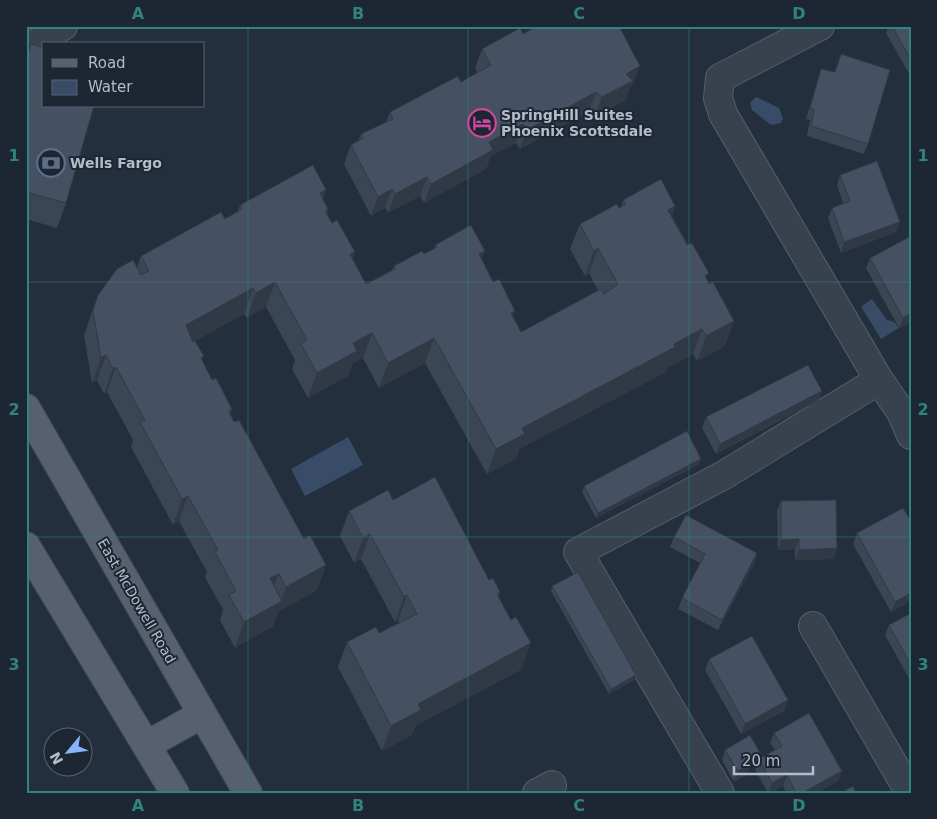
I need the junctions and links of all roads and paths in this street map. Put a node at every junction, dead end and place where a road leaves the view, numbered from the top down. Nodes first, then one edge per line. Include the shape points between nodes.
1 (63, 26) edge
2 (820, 26) edge
3 (26, 50) edge
4 (879, 380) junction
5 (26, 408) edge
6 (911, 435) edge
7 (26, 546) edge
8 (813, 626) dead end
9 (202, 714) junction
10 (148, 745) junction
11 (175, 793) edge
12 (248, 793) edge
13 (720, 793) edge
14 (910, 793) edge

1 - 3 street
2 - 4 street via 720,78 718,98 723,114
4 - 6 street via 901,412
4 - 13 street via 724,475 578,552
5 - 9 main road, East McDowell Road
7 - 10 main road
8 - 14 street
9 - 10 main road
9 - 12 main road, East McDowell Road
10 - 11 main road

